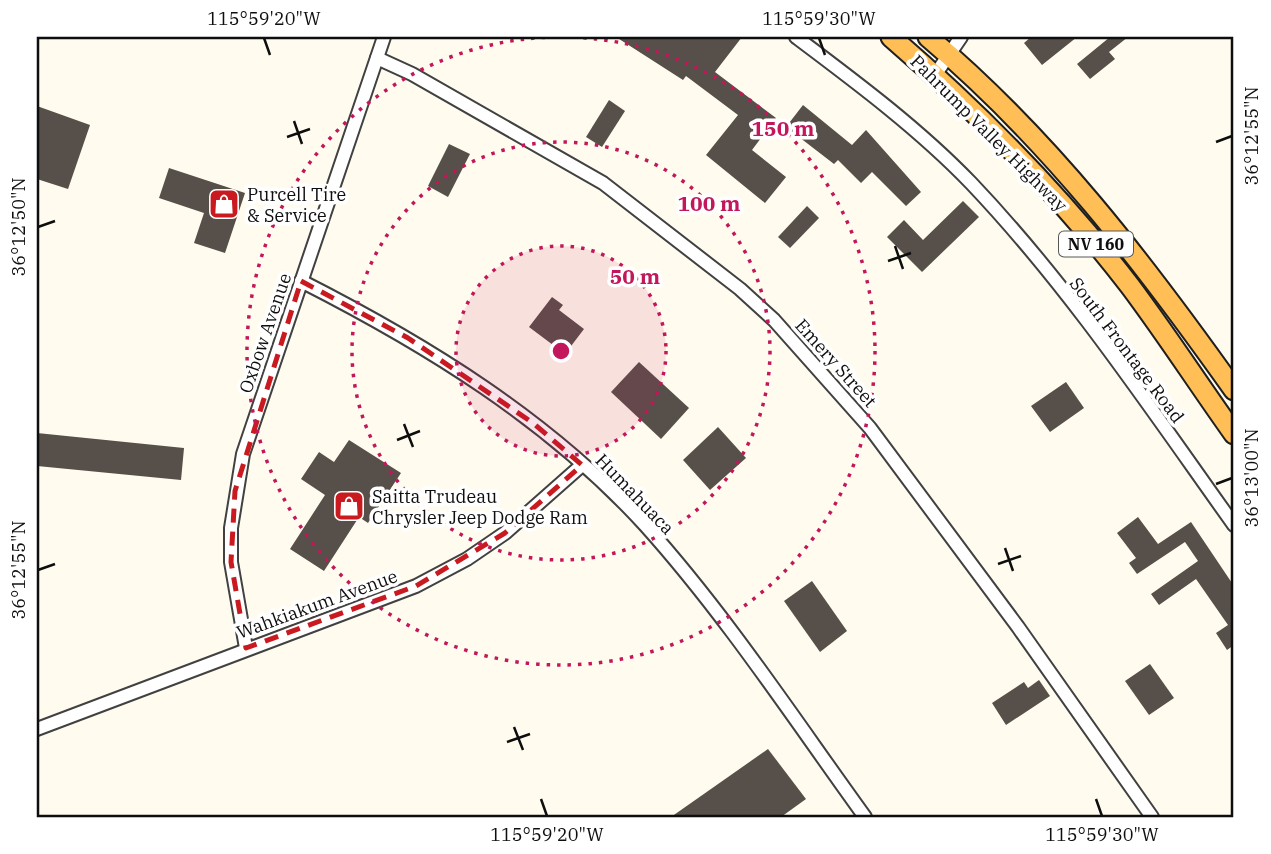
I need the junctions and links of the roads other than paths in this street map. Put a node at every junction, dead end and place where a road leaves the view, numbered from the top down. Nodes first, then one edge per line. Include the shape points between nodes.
1 (384, 37) edge
2 (796, 37) edge
3 (891, 37) edge
4 (928, 37) edge
5 (961, 37) edge
6 (949, 55) junction
7 (377, 58) junction
8 (935, 75) junction
9 (301, 281) junction
10 (1234, 390) edge
11 (1234, 433) edge
12 (582, 465) junction
13 (1234, 525) edge
14 (246, 648) junction
15 (37, 729) edge
16 (865, 817) edge
17 (1152, 817) edge

1 - 7 street, Oxbow Avenue
2 - 13 street, South Frontage Road via 864,89 971,183 1064,293
3 - 8 highway, Pahrump Valley Highway / NV 160
4 - 6 highway, Pahrump Valley Highway / NV 160
5 - 6 street
6 - 8 street
6 - 10 highway, Pahrump Valley Highway / NV 160 via 1041,143 1109,222
7 - 9 street, Oxbow Avenue
7 - 17 street, Emery Street via 603,183 774,320 870,428
8 - 11 highway, Pahrump Valley Highway / NV 160 via 1076,219 1130,286
9 - 12 street, Humahuaca via 452,365
9 - 14 street, Oxbow Avenue via 235,491 231,562
12 - 14 street, Wahkiakum Avenue via 505,533 467,559 416,586
12 - 16 street, Humahuaca via 644,525 723,621
14 - 15 street, Wahkiakum Avenue

